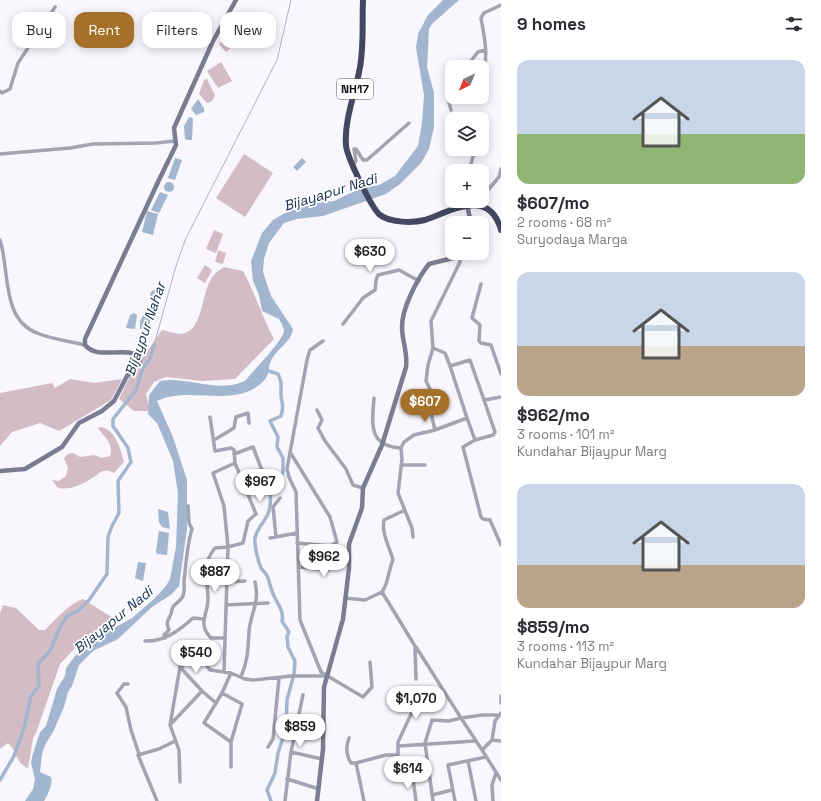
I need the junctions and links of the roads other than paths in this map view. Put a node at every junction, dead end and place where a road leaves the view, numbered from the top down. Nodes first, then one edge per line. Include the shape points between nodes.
1 (236, 0) edge
2 (363, 0) edge
3 (501, 5) edge
4 (55, 7) dead end
5 (485, 50) junction
6 (472, 60) edge
7 (485, 60) edge
8 (0, 91) edge
9 (449, 104) edge
10 (451, 110) dead end
11 (409, 123) dead end
12 (175, 141) junction
13 (0, 154) edge
14 (354, 165) junction
15 (501, 169) edge
16 (489, 188) edge
17 (452, 208) edge
18 (485, 208) edge
19 (501, 230) edge
20 (0, 240) edge
21 (2, 253) edge
22 (445, 260) edge
23 (460, 260) edge
24 (419, 281) junction
25 (482, 284) dead end
26 (343, 324) dead end
27 (324, 341) dead end
28 (85, 345) junction
29 (433, 348) junction
30 (450, 366) junction
31 (501, 374) edge
32 (501, 397) edge
33 (374, 398) dead end
34 (484, 400) junction
35 (316, 410) dead end
36 (210, 417) dead end
37 (467, 418) junction
38 (249, 423) dead end
39 (435, 430) junction
40 (214, 440) junction
41 (475, 440) junction
42 (382, 445) junction
43 (401, 448) junction
44 (290, 452) junction
45 (234, 454) junction
46 (235, 463) junction
47 (402, 465) junction
48 (425, 465) dead end
49 (0, 470) edge
50 (263, 472) dead end
51 (363, 488) junction
52 (280, 498) dead end
53 (188, 506) dead end
54 (405, 510) junction
55 (297, 533) junction
56 (276, 537) junction
57 (413, 537) dead end
58 (270, 538) dead end
59 (298, 543) junction
60 (501, 545) edge
61 (331, 546) junction
62 (228, 547) junction
63 (331, 560) junction
64 (348, 561) junction
65 (299, 567) junction
66 (245, 581) dead end
67 (227, 582) junction
68 (255, 582) dead end
69 (382, 592) junction
70 (345, 598) junction
71 (268, 603) dead end
72 (257, 604) junction
73 (226, 605) junction
74 (203, 619) junction
75 (165, 638) junction
76 (224, 638) junction
77 (145, 641) dead end
78 (415, 646) junction
79 (370, 662) dead end
80 (180, 668) junction
81 (224, 671) junction
82 (231, 673) junction
83 (326, 676) junction
84 (241, 677) junction
85 (279, 678) junction
86 (416, 679) dead end
87 (128, 684) dead end
88 (202, 691) junction
89 (222, 693) junction
90 (421, 693) dead end
91 (303, 694) dead end
92 (501, 696) edge
93 (216, 703) junction
94 (501, 704) edge
95 (500, 714) edge
96 (461, 718) junction
97 (170, 725) junction
98 (349, 738) dead end
99 (475, 740) junction
100 (492, 740) junction
101 (175, 741) junction
102 (501, 741) edge
103 (231, 742) junction
104 (425, 744) junction
105 (399, 746) junction
106 (268, 747) dead end
107 (482, 750) junction
108 (291, 752) junction
109 (139, 754) junction
110 (486, 757) junction
111 (322, 759) junction
112 (468, 761) junction
113 (356, 764) junction
114 (231, 767) dead end
115 (496, 773) junction
116 (413, 778) dead end
117 (287, 779) junction
118 (501, 780) edge
119 (180, 782) dead end
120 (319, 789) junction
121 (452, 790) junction
122 (432, 795) junction
123 (157, 801) edge
124 (285, 801) edge
125 (317, 801) edge
126 (364, 801) edge
127 (416, 801) edge
128 (433, 801) edge
129 (455, 801) edge
130 (476, 801) edge
131 (492, 801) edge

1 - 12 main road via 213,41 174,128
2 - 14 highway, NH17 via 362,55 346,141
3 - 5 street via 484,13 481,18
4 - 8 street via 18,63 10,89 2,93
5 - 6 street via 478,52
5 - 7 street
9 - 10 street
11 - 14 street via 367,160 363,160 354,149
12 - 13 street via 151,144 93,144
12 - 28 main road via 176,145 92,322
14 - 17 highway, NH17 via 376,210 386,218 416,221
15 - 16 street
18 - 19 highway, NH17 via 497,220
20 - 21 street
21 - 28 street via 10,298 20,324 36,333
22 - 24 main road via 429,264
23 - 29 street via 431,321
24 - 26 street via 399,270 378,275 375,290 363,298
24 - 42 main road via 406,308 402,327 407,356 406,367
25 - 31 street via 472,318 480,325 481,344 491,345
27 - 44 street via 310,350
28 - 49 main road via 90,350 98,352 133,353 141,359 127,376 114,401 102,411 79,423 62,447 25,469
29 - 30 street via 445,354
29 - 39 street via 426,381 431,391 431,413
30 - 34 street via 470,360
30 - 37 street
32 - 34 street
33 - 42 street via 375,435
34 - 41 street via 494,434
35 - 51 street via 322,420 318,428 325,441 346,469 353,485
36 - 40 street
37 - 39 street
37 - 41 street
38 - 40 street via 248,413 236,417 234,430
39 - 43 street via 414,435 404,442
40 - 45 street via 216,452 231,448
41 - 60 street via 464,447 475,497 481,517 490,520
42 - 43 street
42 - 51 main road
43 - 47 street
44 - 55 street via 287,474 296,492
44 - 61 street via 330,517 337,542
45 - 46 street
45 - 50 street via 253,447
46 - 62 street via 212,474 224,506
46 - 62 street via 256,516 248,521 242,543
47 - 48 street
47 - 54 street via 398,493
51 - 64 main road via 362,508 351,537
52 - 56 street via 273,507
53 - 75 street via 192,529 187,550 185,589 167,620 169,629 164,635
54 - 57 street
54 - 69 street via 383,522 394,560
55 - 56 street
55 - 59 street
56 - 58 street
59 - 61 street
59 - 65 street
61 - 63 street
62 - 67 street
62 - 74 street via 213,549 206,567 208,599
63 - 64 street
63 - 65 street via 328,570
64 - 70 main road
65 - 83 street via 300,620 321,672
66 - 67 street
67 - 73 street
68 - 72 street
69 - 70 street via 365,600
69 - 78 street
70 - 83 main road via 343,619
71 - 72 street
72 - 73 street
72 - 84 street via 249,630 247,664
73 - 76 street
74 - 75 street via 193,618
74 - 76 street via 210,638
75 - 77 street
76 - 81 street
78 - 86 street
78 - 96 street
79 - 83 street via 372,687 364,697
80 - 81 street via 198,658 210,670
80 - 88 street
80 - 97 street
81 - 82 street
82 - 84 street
82 - 89 street
83 - 85 street
83 - 111 main road
84 - 85 street via 253,680
85 - 106 street via 273,739
87 - 109 street via 120,687 117,693 126,707 130,730
88 - 93 street
88 - 97 street
89 - 93 street
89 - 103 street via 242,704
90 - 105 street via 398,742
91 - 108 street
92 - 94 street
93 - 103 street via 204,723
95 - 96 street
95 - 100 street
96 - 99 street
96 - 104 street via 449,721 432,720
97 - 101 street
98 - 113 street via 347,754 351,763
99 - 104 street
99 - 107 street
100 - 102 street
100 - 107 street
101 - 109 street via 159,749
101 - 119 street via 179,750
103 - 114 street
104 - 105 street
104 - 122 street
105 - 113 street via 398,755 386,755
107 - 110 street
108 - 111 street
108 - 117 street
109 - 123 street
110 - 112 street
110 - 115 street
111 - 120 main road
112 - 121 street via 448,765
112 - 130 street
113 - 126 street
115 - 118 street
115 - 131 street via 492,785
116 - 127 street
117 - 120 street
117 - 124 street
120 - 125 main road
121 - 122 street
121 - 129 street
122 - 128 street

